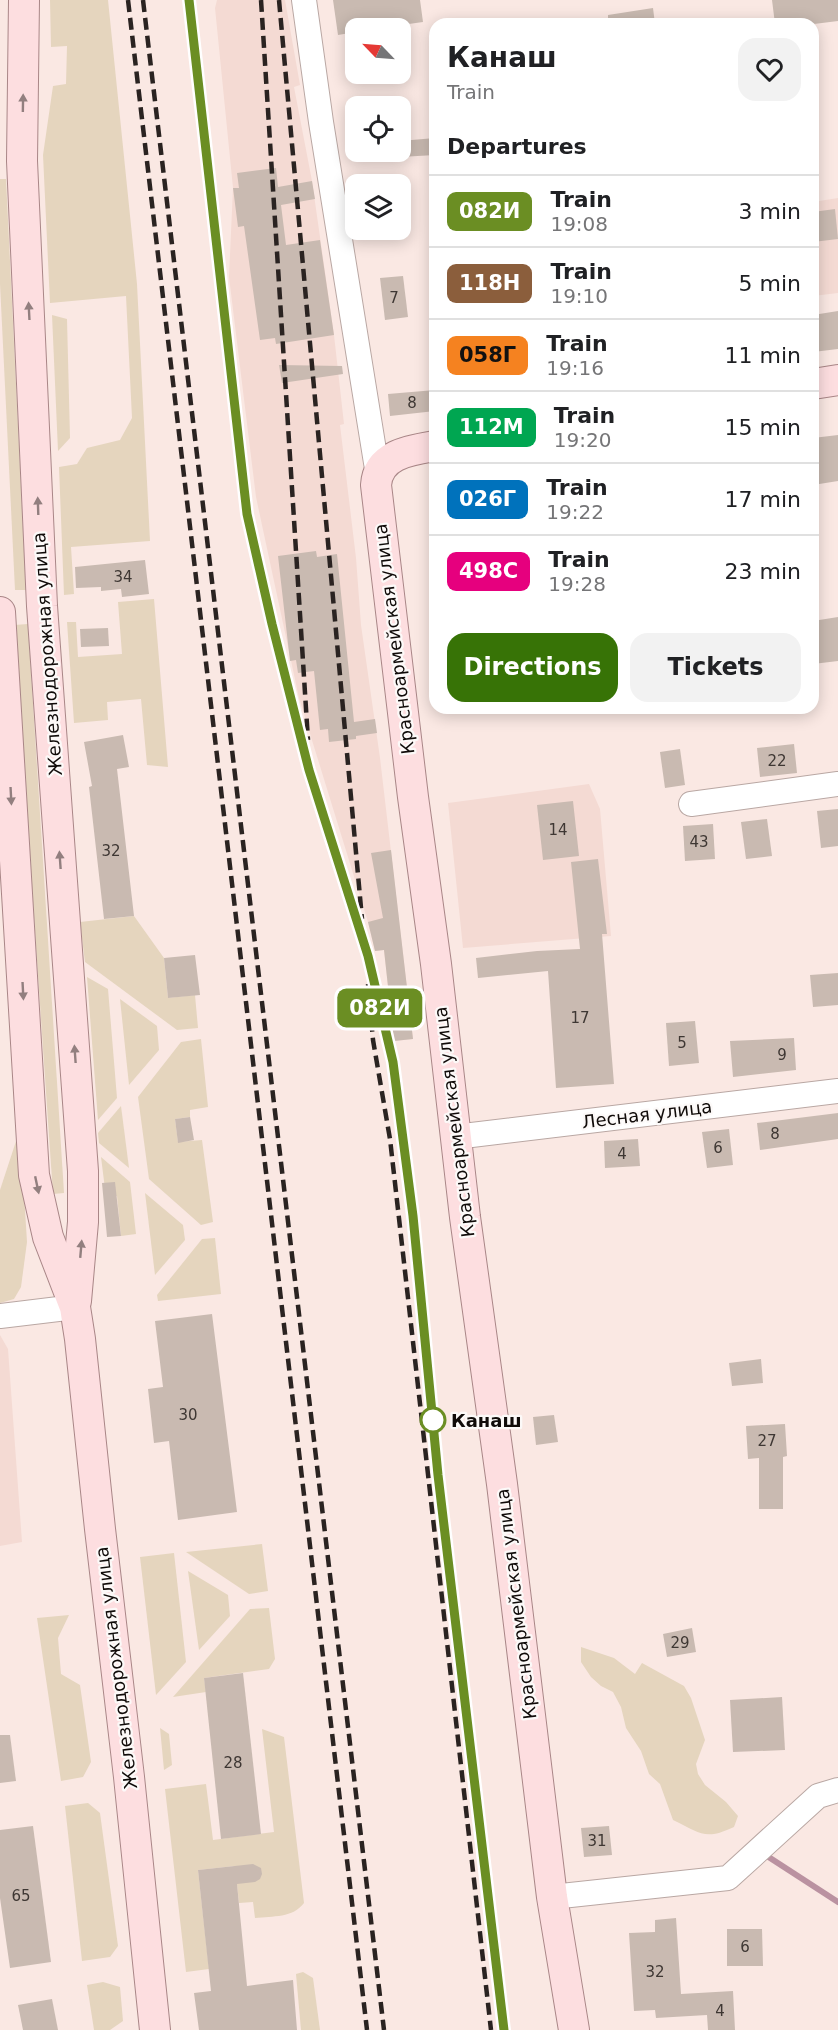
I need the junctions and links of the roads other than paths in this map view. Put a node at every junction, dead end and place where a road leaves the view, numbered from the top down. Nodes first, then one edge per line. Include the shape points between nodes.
1 (24, 0) edge
2 (304, 0) edge
3 (838, 380) edge
4 (819, 383) edge
5 (368, 414) junction
6 (422, 448) edge
7 (378, 476) junction
8 (42, 606) junction
9 (0, 611) edge
10 (838, 784) edge
11 (691, 804) dead end
12 (838, 1091) edge
13 (455, 1137) junction
14 (75, 1307) junction
15 (0, 1316) edge
16 (838, 1790) edge
17 (552, 1897) junction
18 (155, 2030) edge
19 (574, 2030) edge

8 -> 1 main road, Железнодорожная улица via 22,162
2 - 5 street, Красноармейская улица
3 - 4 main road
5 - 6 street via 391,439
5 - 7 street, Красноармейская улица
6 - 7 main road via 391,458
7 - 13 main road, Красноармейская улица via 376,485
8 - 9 main road
14 -> 8 main road, Железнодорожная улица via 83,1172
9 -> 14 main road, Железнодорожная улица via 34,1174 48,1237
10 - 11 street
12 - 13 street, Лесная улица
13 - 17 main road, Красноармейская улица
14 - 15 street
14 - 18 main road, Железнодорожная улица
16 - 17 street via 818,1796 728,1878
17 - 19 main road, Красноармейская улица

